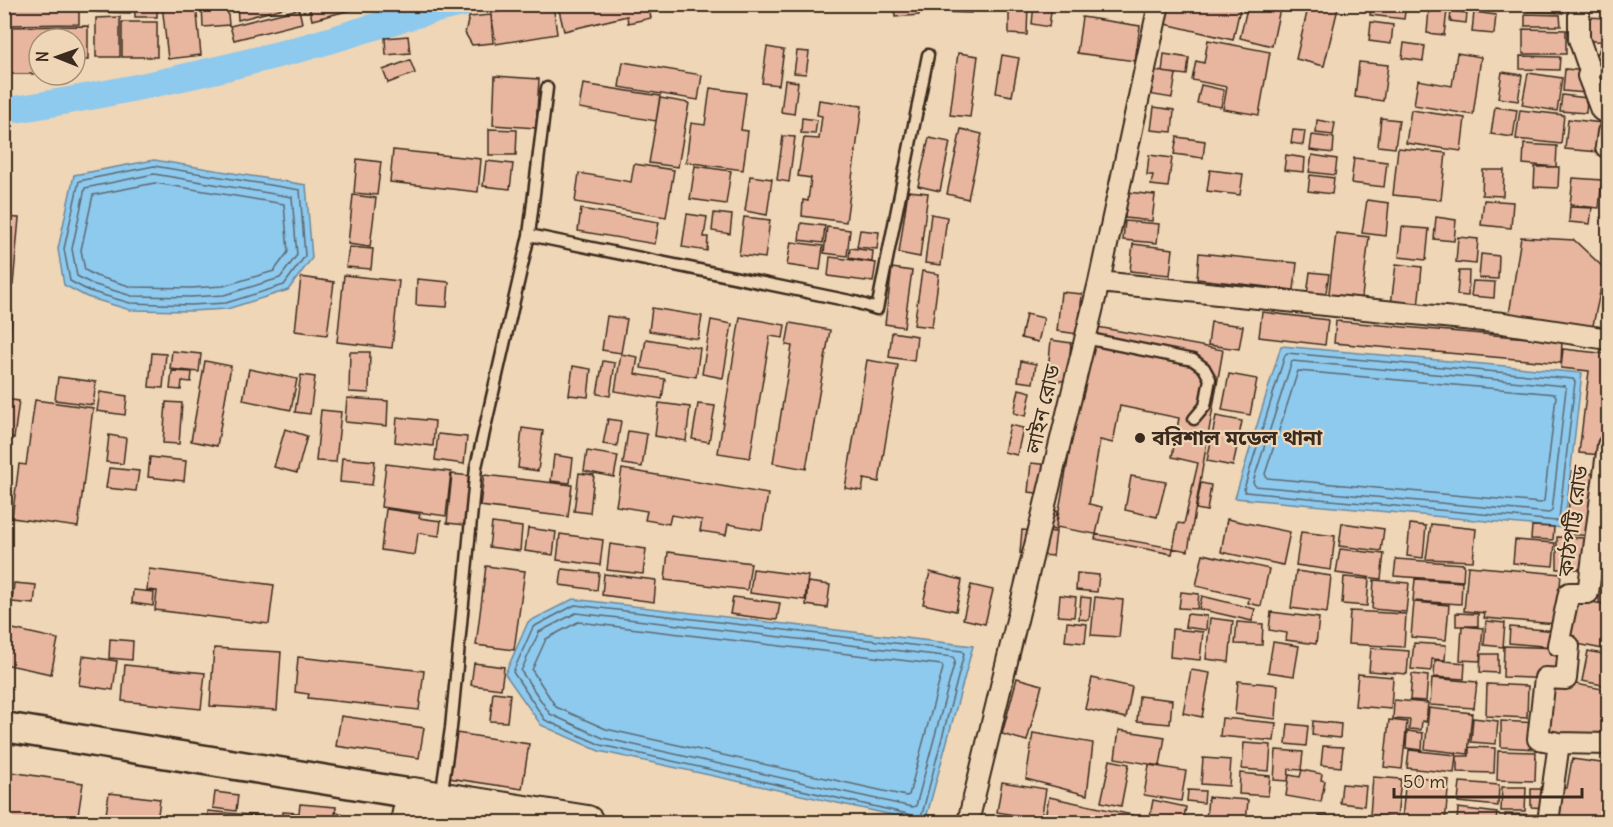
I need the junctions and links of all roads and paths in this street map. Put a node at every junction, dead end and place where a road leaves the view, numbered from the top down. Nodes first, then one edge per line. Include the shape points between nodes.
1 (1159, 4) edge
2 (1579, 4) edge
3 (928, 55) dead end
4 (547, 88) dead end
5 (1608, 114) edge
6 (1608, 132) edge
7 (1608, 147) edge
8 (529, 235) junction
9 (1100, 282) junction
10 (1085, 338) junction
11 (1608, 339) edge
12 (1194, 419) dead end
13 (1608, 445) edge
14 (1599, 579) edge
15 (4, 727) edge
16 (1558, 743) junction
17 (1608, 744) edge
18 (420, 805) edge
19 (587, 822) edge
20 (968, 822) edge
21 (1548, 822) edge

1 - 9 street, লাইন রোড
2 - 5 street via 1579,39 1590,71 1588,76 1601,110
3 - 8 lane via 877,309
4 - 8 lane
6 - 7 street
8 - 18 lane via 476,467 451,728
9 - 10 street, লাইন রোড
9 - 11 street via 1503,323
10 - 12 lane via 1192,360 1204,368 1210,379 1205,406
10 - 20 street, লাইন রোড
13 - 14 street, কাঠপট্টি রোড
14 - 16 street, কাঠপট্টি রোড via 1588,593 1569,593 1558,645 1569,646 1566,679 1545,678 1538,739
15 - 18 main road
16 - 17 street
16 - 21 street
18 - 19 main road

